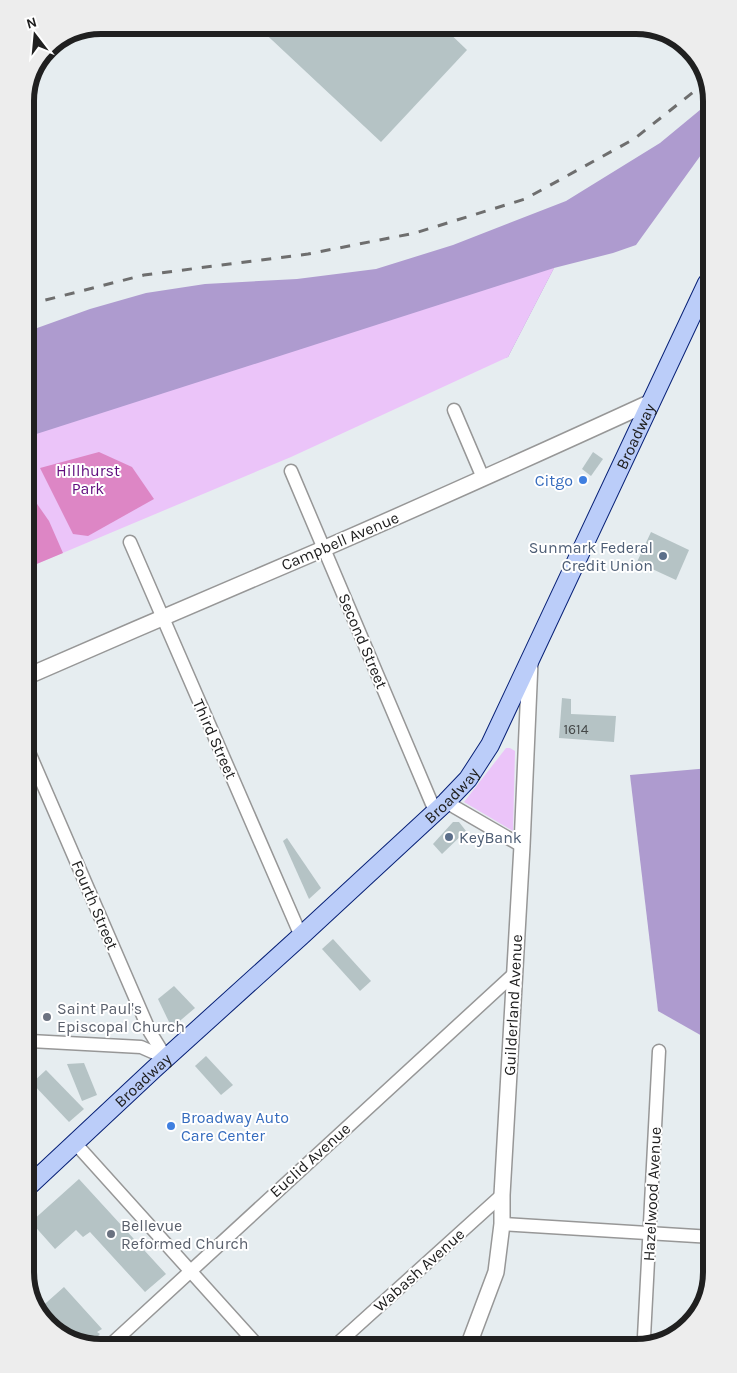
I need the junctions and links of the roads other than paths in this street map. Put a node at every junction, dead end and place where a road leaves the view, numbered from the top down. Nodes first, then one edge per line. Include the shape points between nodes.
1 (703, 292) edge
2 (651, 402) junction
3 (454, 410) dead end
4 (291, 471) dead end
5 (483, 478) junction
6 (130, 542) dead end
7 (324, 548) junction
8 (162, 617) junction
9 (530, 661) junction
10 (34, 673) edge
11 (34, 764) edge
12 (441, 806) junction
13 (522, 846) junction
14 (301, 936) junction
15 (515, 973) junction
16 (34, 1041) edge
17 (659, 1051) dead end
18 (166, 1058) junction
19 (75, 1143) junction
20 (34, 1181) edge
21 (502, 1195) junction
22 (502, 1224) junction
23 (650, 1233) junction
24 (703, 1236) edge
25 (190, 1270) junction
26 (644, 1337) dead end
27 (117, 1339) edge
28 (252, 1339) edge
29 (343, 1339) edge
30 (471, 1339) edge

1 - 2 main road, Broadway
2 - 5 street, Campbell Avenue
2 - 9 main road, Broadway
3 - 5 street
4 - 7 street, Second Street
5 - 7 street, Campbell Avenue
6 - 8 street, Third Street
7 - 8 street, Campbell Avenue
7 - 12 street, Second Street
8 - 10 street, Campbell Avenue
8 - 14 street, Third Street
9 - 12 main road, Broadway via 480,762
9 - 13 street, Guilderland Avenue
11 - 18 street, Fourth Street via 150,1032
12 - 13 street
12 - 14 main road, Broadway
13 - 15 street, Guilderland Avenue
14 - 18 main road, Broadway
15 - 21 street, Guilderland Avenue
15 - 25 street, Euclid Avenue
16 - 18 street via 141,1047
17 - 23 street, Hazelwood Avenue
18 - 19 main road, Broadway
19 - 20 main road, Broadway
19 - 25 street
21 - 22 street, Guilderland Avenue
21 - 29 street, Wabash Avenue
22 - 23 street
22 - 30 street, Guilderland Avenue via 496,1272
23 - 24 street
23 - 26 street, Hazelwood Avenue
25 - 27 street, Euclid Avenue
25 - 28 street

